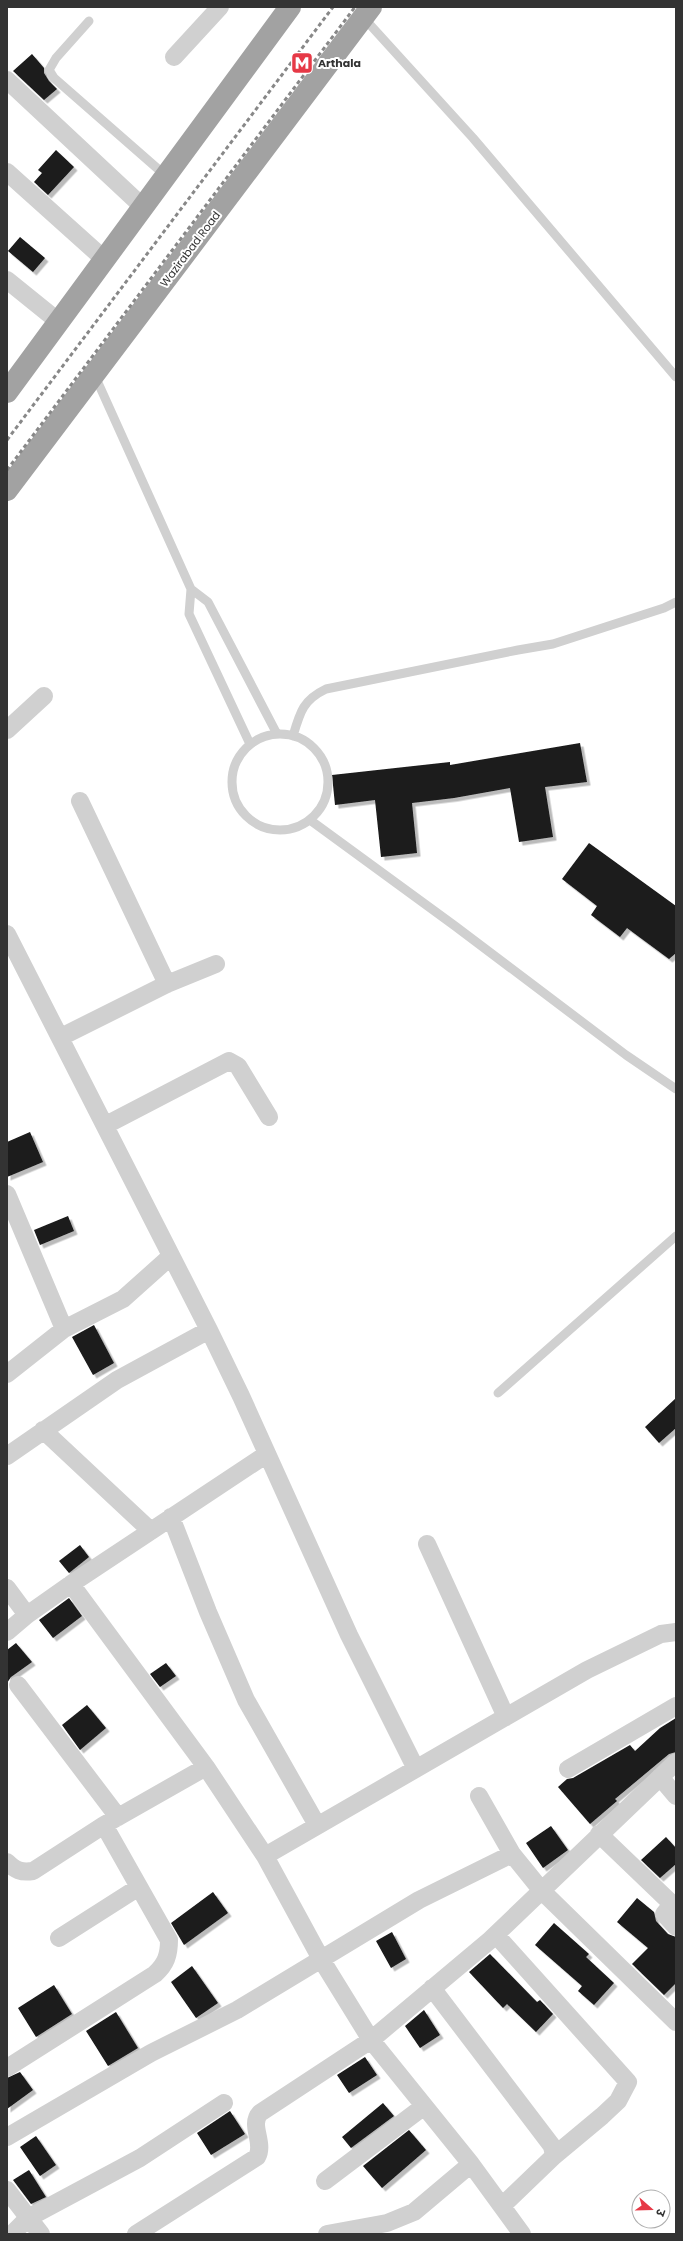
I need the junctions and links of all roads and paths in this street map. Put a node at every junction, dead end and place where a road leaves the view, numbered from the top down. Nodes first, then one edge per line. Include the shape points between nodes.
1 (220, 7) edge
2 (290, 7) edge
3 (367, 12) edge
4 (89, 21) dead end
5 (174, 57) dead end
6 (7, 80) edge
7 (7, 172) edge
8 (166, 176) junction
9 (143, 207) junction
10 (104, 260) junction
11 (7, 280) edge
12 (59, 322) junction
13 (95, 376) junction
14 (676, 377) edge
15 (7, 392) edge
16 (7, 490) edge
17 (191, 589) junction
18 (676, 602) edge
19 (44, 696) dead end
20 (7, 730) edge
21 (277, 734) junction
22 (294, 736) junction
23 (250, 744) junction
24 (80, 801) dead end
25 (310, 820) junction
26 (7, 934) edge
27 (216, 964) dead end
28 (167, 984) junction
29 (61, 1037) junction
30 (676, 1089) edge
31 (269, 1117) dead end
32 (106, 1125) junction
33 (7, 1194) edge
34 (676, 1236) edge
35 (170, 1257) junction
36 (64, 1329) junction
37 (209, 1330) junction
38 (7, 1374) edge
39 (498, 1393) dead end
40 (43, 1430) junction
41 (267, 1454) junction
42 (7, 1456) edge
43 (171, 1517) junction
44 (151, 1531) junction
45 (427, 1544) dead end
46 (71, 1584) junction
47 (7, 1588) edge
48 (27, 1615) junction
49 (676, 1618) edge
50 (7, 1632) edge
51 (668, 1632) edge
52 (18, 1685) dead end
53 (676, 1706) edge
54 (506, 1717) junction
55 (676, 1762) edge
56 (206, 1767) junction
57 (416, 1769) junction
58 (568, 1769) dead end
59 (660, 1777) junction
60 (479, 1796) dead end
61 (676, 1796) edge
62 (111, 1821) junction
63 (317, 1825) junction
64 (599, 1834) junction
65 (512, 1854) junction
66 (265, 1856) junction
67 (7, 1862) edge
68 (139, 1887) junction
69 (542, 1891) junction
70 (676, 1926) edge
71 (496, 1934) junction
72 (59, 1938) dead end
73 (321, 1959) junction
74 (432, 1988) junction
75 (676, 2022) edge
76 (371, 2040) junction
77 (7, 2068) edge
78 (224, 2103) dead end
79 (423, 2107) junction
80 (7, 2137) edge
81 (554, 2156) junction
82 (471, 2164) junction
83 (325, 2181) dead end
84 (7, 2190) edge
85 (502, 2206) junction
86 (28, 2218) junction
87 (12, 2234) edge
88 (40, 2234) edge
89 (136, 2234) edge
90 (327, 2234) edge
91 (522, 2234) edge

1 - 5 street
2 - 8 highway
3 - 13 highway, Wazirabad Road
3 - 14 lane
4 - 8 lane via 56,58 49,70 54,78
6 - 9 street
7 - 10 street
8 - 9 highway
9 - 10 highway
10 - 12 highway
11 - 12 street
12 - 15 highway
13 - 16 highway, Wazirabad Road
13 - 17 lane
17 - 21 lane via 208,602
17 - 23 lane via 189,614
18 - 22 lane via 554,644 326,690 312,696 305,705 299,714
19 - 20 street
21 - 22 lane
21 - 23 lane via 262,737
22 - 25 lane via 312,746 324,763 328,784 323,804
23 - 25 lane via 238,761 232,782 236,803 249,820 269,830 290,830
24 - 28 street
25 - 30 lane via 626,1055
26 - 29 street
27 - 28 street
28 - 29 street
29 - 32 street
31 - 32 street via 238,1066 230,1061
32 - 35 street
33 - 36 street
34 - 39 lane
35 - 36 street via 123,1298
35 - 37 street
36 - 38 street
37 - 40 street via 117,1380
37 - 41 street
40 - 42 street
40 - 44 street
41 - 43 street
41 - 57 street via 348,1635
43 - 44 street
43 - 63 street via 246,1700
44 - 46 street
45 - 54 street
46 - 48 street
46 - 56 street
47 - 48 street
48 - 50 street
49 - 51 street
51 - 54 street via 588,1670
52 - 62 street
53 - 58 street
54 - 57 street
55 - 59 street
56 - 62 street
56 - 66 street
57 - 63 street
59 - 61 street
59 - 64 street
60 - 65 street
62 - 67 street via 33,1871 23,1872 14,1869
62 - 68 street
63 - 66 street
64 - 69 street
64 - 70 street via 672,1904 664,1914
65 - 69 street
65 - 73 street via 419,1900
66 - 73 street
68 - 72 street
68 - 77 street via 169,1940 169,1952 164,1966 156,1974
69 - 71 street
69 - 75 street
71 - 74 street
71 - 81 street via 628,2082 618,2101
73 - 76 street
73 - 80 street via 236,2010 151,2053
74 - 76 street
74 - 81 street via 552,2146
76 - 79 street
76 - 89 street via 260,2113 256,2120 260,2149 257,2157
78 - 86 street via 140,2158
79 - 82 street
79 - 83 street
81 - 85 street
82 - 85 street
82 - 90 street via 414,2212 387,2223
84 - 86 street
85 - 91 street
86 - 87 street
86 - 88 street

